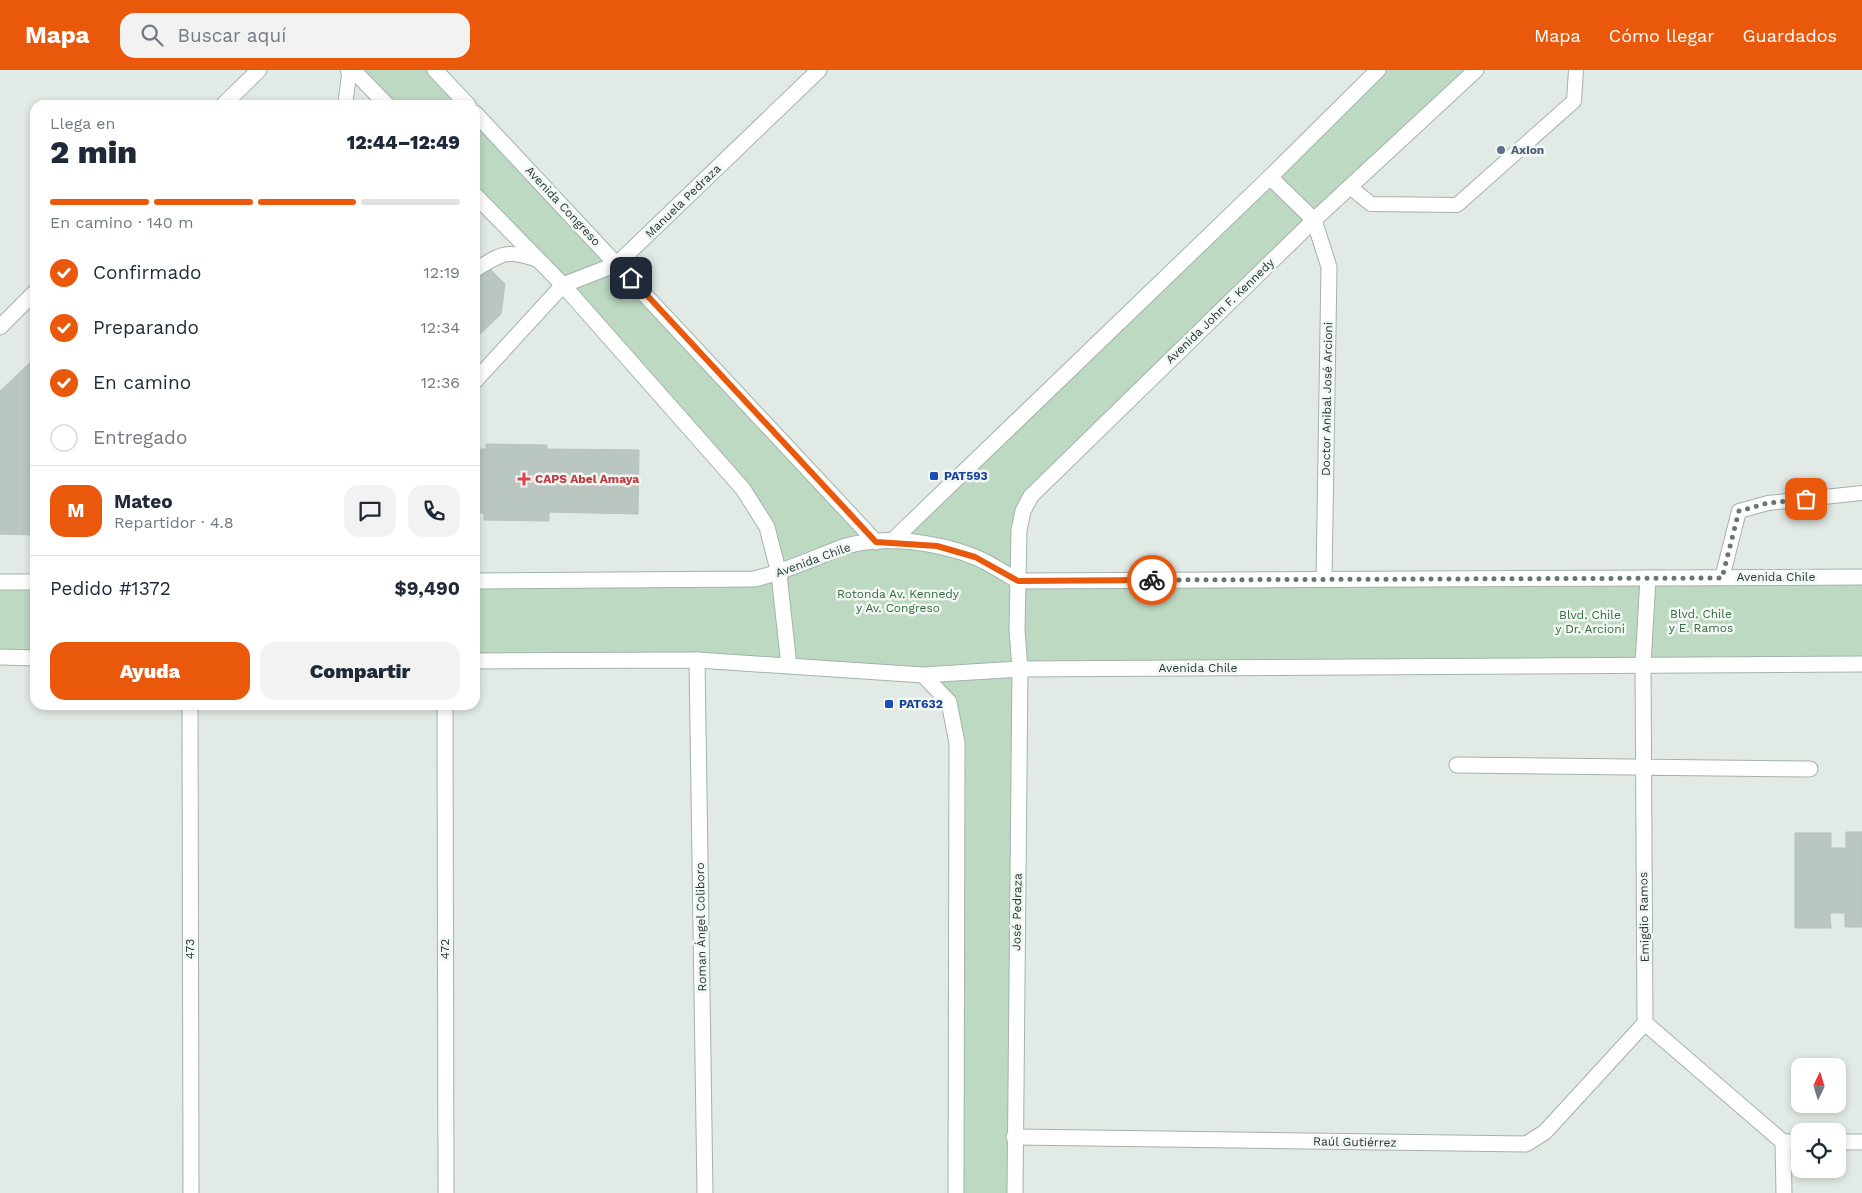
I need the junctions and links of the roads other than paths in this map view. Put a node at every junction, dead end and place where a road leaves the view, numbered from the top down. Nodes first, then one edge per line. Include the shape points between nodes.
1 (259, 70) edge
2 (348, 70) edge
3 (353, 70) edge
4 (435, 70) edge
5 (819, 70) edge
6 (1378, 70) edge
7 (1476, 70) edge
8 (1576, 70) edge
9 (228, 100) edge
10 (346, 100) edge
11 (382, 100) edge
12 (463, 100) edge
13 (480, 118) edge
14 (1270, 177) junction
15 (1350, 187) junction
16 (480, 200) edge
17 (1314, 220) junction
18 (538, 260) junction
19 (617, 264) junction
20 (480, 267) edge
21 (563, 285) junction
22 (30, 297) edge
23 (0, 327) edge
24 (480, 375) edge
25 (1862, 493) edge
26 (892, 541) junction
27 (876, 542) junction
28 (779, 574) junction
29 (1862, 577) edge
30 (1648, 578) junction
31 (1722, 578) junction
32 (1324, 579) junction
33 (480, 581) edge
34 (1018, 581) junction
35 (0, 582) edge
36 (30, 582) edge
37 (1017, 630) joint
38 (0, 657) edge
39 (30, 658) edge
40 (480, 660) edge
41 (696, 660) junction
42 (1862, 664) edge
43 (1642, 665) junction
44 (789, 666) junction
45 (1020, 670) junction
46 (923, 675) junction
47 (190, 710) edge
48 (445, 710) edge
49 (1457, 765) dead end
50 (1642, 767) junction
51 (1810, 769) dead end
52 (1645, 1023) junction
53 (1014, 1137) junction
54 (1783, 1142) junction
55 (1791, 1142) edge
56 (1846, 1142) edge
57 (1862, 1142) edge
58 (191, 1193) edge
59 (446, 1193) edge
60 (705, 1193) edge
61 (956, 1193) edge
62 (1015, 1193) edge
63 (1784, 1193) edge

1 - 9 street
2 - 10 lane
3 - 11 street
4 - 12 street
5 - 19 street, Manuela Pedraza
6 - 14 street
7 - 15 street, Avenida John F. Kennedy
8 - 15 lane via 1574,101 1457,206 1371,204
13 - 19 street, Avenida Congreso
14 - 17 street
14 - 26 street
15 - 17 street, Avenida John F. Kennedy
16 - 18 street
17 - 32 street, Doctor Anibal José Arcioni via 1329,267
17 - 34 street, Avenida John F. Kennedy via 1031,496 1023,510 1019,530
18 - 20 lane via 521,254 500,254
18 - 21 street
19 - 21 street, Manuela Pedraza
19 - 27 street, Avenida Congreso
21 - 24 street, Manuela Pedraza
21 - 28 street via 743,489 767,527
22 - 23 street
25 - 31 lane via 1768,503 1739,511
26 - 27 street, Avenida Chile
26 - 34 street, Avenida Chile via 937,546 975,557
27 - 28 street, Avenida Chile via 845,547
28 - 33 street, Avenida Chile via 754,579
28 - 44 street
29 - 31 street, Avenida Chile
30 - 31 street, Avenida Chile
30 - 32 street, Avenida Chile
30 - 43 street, Emigdio Ramos
32 - 34 street, Avenida Chile
34 - 37 street, Avenida John F. Kennedy
35 - 36 street
37 - 45 street, José Pedraza
38 - 39 street
40 - 41 street, Avenida Chile
41 - 44 street, Avenida Chile
41 - 60 street, Roman Ángel Coliboro
42 - 43 street, Avenida Chile
43 - 45 street, Avenida Chile
43 - 50 street, Emigdio Ramos
44 - 46 street, Avenida Chile
45 - 46 street, Avenida Chile
45 - 53 street, José Pedraza
46 - 61 street via 949,702 957,743
47 - 58 street, 473
48 - 59 street, 472
49 - 50 street
50 - 51 street
50 - 52 street, Emigdio Ramos
52 - 53 street, Raúl Gutiérrez via 1545,1132 1526,1144
52 - 54 street
53 - 62 street, José Pedraza
54 - 55 street
54 - 63 street
56 - 57 street

